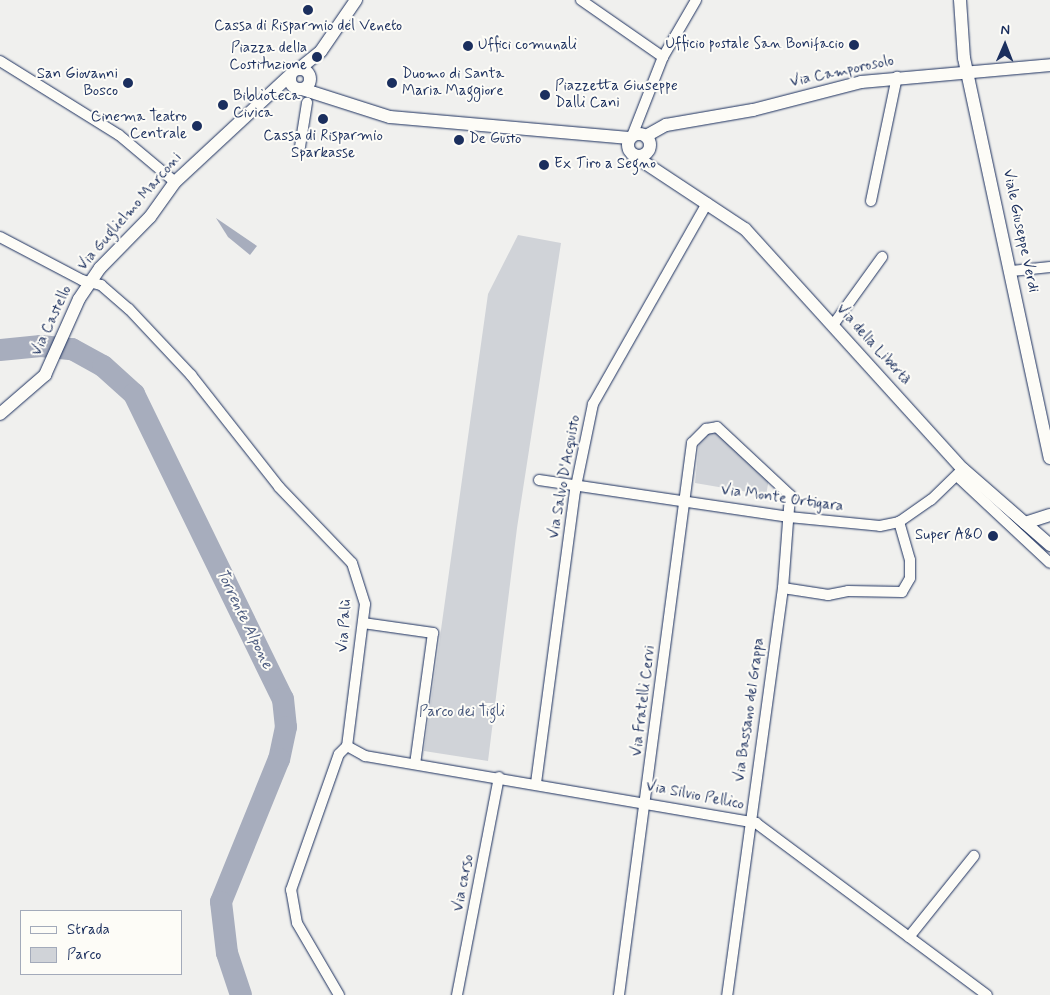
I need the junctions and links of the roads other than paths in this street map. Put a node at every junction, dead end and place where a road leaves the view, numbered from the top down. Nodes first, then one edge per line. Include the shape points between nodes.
1 (581, 0) edge
2 (696, 0) edge
3 (960, 0) edge
4 (352, 3) edge
5 (663, 57) junction
6 (0, 61) edge
7 (1050, 65) edge
8 (967, 70) junction
9 (897, 77) junction
10 (301, 80) junction
11 (307, 103) dead end
12 (635, 142) junction
13 (300, 146) dead end
14 (665, 178) junction
15 (175, 182) junction
16 (871, 201) dead end
17 (707, 203) junction
18 (0, 237) edge
19 (882, 257) dead end
20 (1050, 267) edge
21 (1012, 271) junction
22 (90, 282) junction
23 (833, 325) junction
24 (0, 414) edge
25 (706, 429) joint
26 (1050, 458) edge
27 (960, 472) junction
28 (539, 480) dead end
29 (579, 486) junction
30 (684, 499) junction
31 (789, 517) junction
32 (1049, 517) edge
33 (899, 522) junction
34 (1025, 522) junction
35 (1046, 541) edge
36 (1032, 546) junction
37 (1050, 563) edge
38 (783, 588) junction
39 (363, 623) junction
40 (347, 746) junction
41 (414, 764) junction
42 (499, 777) junction
43 (536, 783) junction
44 (646, 801) junction
45 (749, 821) junction
46 (974, 856) dead end
47 (909, 937) junction
48 (339, 995) edge
49 (456, 995) edge
50 (619, 995) edge
51 (726, 995) edge
52 (987, 995) edge

1 - 5 street
2 - 5 street
3 - 8 street, Viale Giuseppe Verdi
4 - 10 street
5 - 12 street via 638,114
6 - 15 street via 119,135
7 - 8 street, Via Camporosolo
8 - 9 street, Via Camporosolo
8 - 21 street, Viale Giuseppe Verdi
9 - 12 street, Via Camporosolo via 666,125
9 - 16 street
10 - 12 street, Via Camporosolo via 335,102 425,122
10 - 15 street, Via Guglielmo Marconi via 262,102
11 - 13 street
12 - 14 street, Via della Libertà
12 - 14 street, Via della Libertà via 649,151
14 - 17 street, Via della Libertà
15 - 22 street, Via Guglielmo Marconi via 150,216
17 - 23 street, Via della Libertà via 744,229
17 - 29 street, Via Salvo D'Acquisto via 593,404
18 - 22 street, Via Palù
19 - 23 street
20 - 21 street
21 - 26 street, Viale Giuseppe Verdi
22 - 24 street, Via Castello via 70,317 45,375
22 - 39 street, Via Palù via 101,285 153,333 279,488 338,545 358,578 365,604
23 - 27 street, Via della Libertà
25 - 30 street, Via Fratelli Cervi via 692,443
25 - 31 street, Via Bassano del Grappa via 717,427 727,432 786,489
27 - 33 street
27 - 34 street, Via della Libertà
27 - 36 street
28 - 29 street, Via Monte Ortigara
29 - 30 street, Via Monte Ortigara
29 - 43 street, Via Salvo D'Acquisto
30 - 31 street, Via Monte Ortigara
30 - 44 street, Via Fratelli Cervi
31 - 33 street, Via Monte Ortigara via 880,526
31 - 38 street, Via Bassano del Grappa
32 - 34 street
32 - 35 street
33 - 38 street via 910,560 910,578 902,592 848,591 828,595
34 - 35 street, Via della Libertà
35 - 36 street
36 - 37 street
38 - 45 street, Via Bassano del Grappa
39 - 40 street, Via Palù
39 - 41 street via 433,632
40 - 41 street, Via Silvio Pellico via 365,756
40 - 48 street, Via Palù via 339,754 291,890 297,923
41 - 42 street, Via Silvio Pellico
42 - 43 street, Via Silvio Pellico
42 - 49 street, Via carso
43 - 44 street, Via Silvio Pellico
44 - 45 street, Via Silvio Pellico
44 - 50 street, Via Fratelli Cervi
45 - 47 street, Via Silvio Pellico
45 - 51 street, Via Bassano del Grappa
46 - 47 street
47 - 52 street, Via Silvio Pellico

